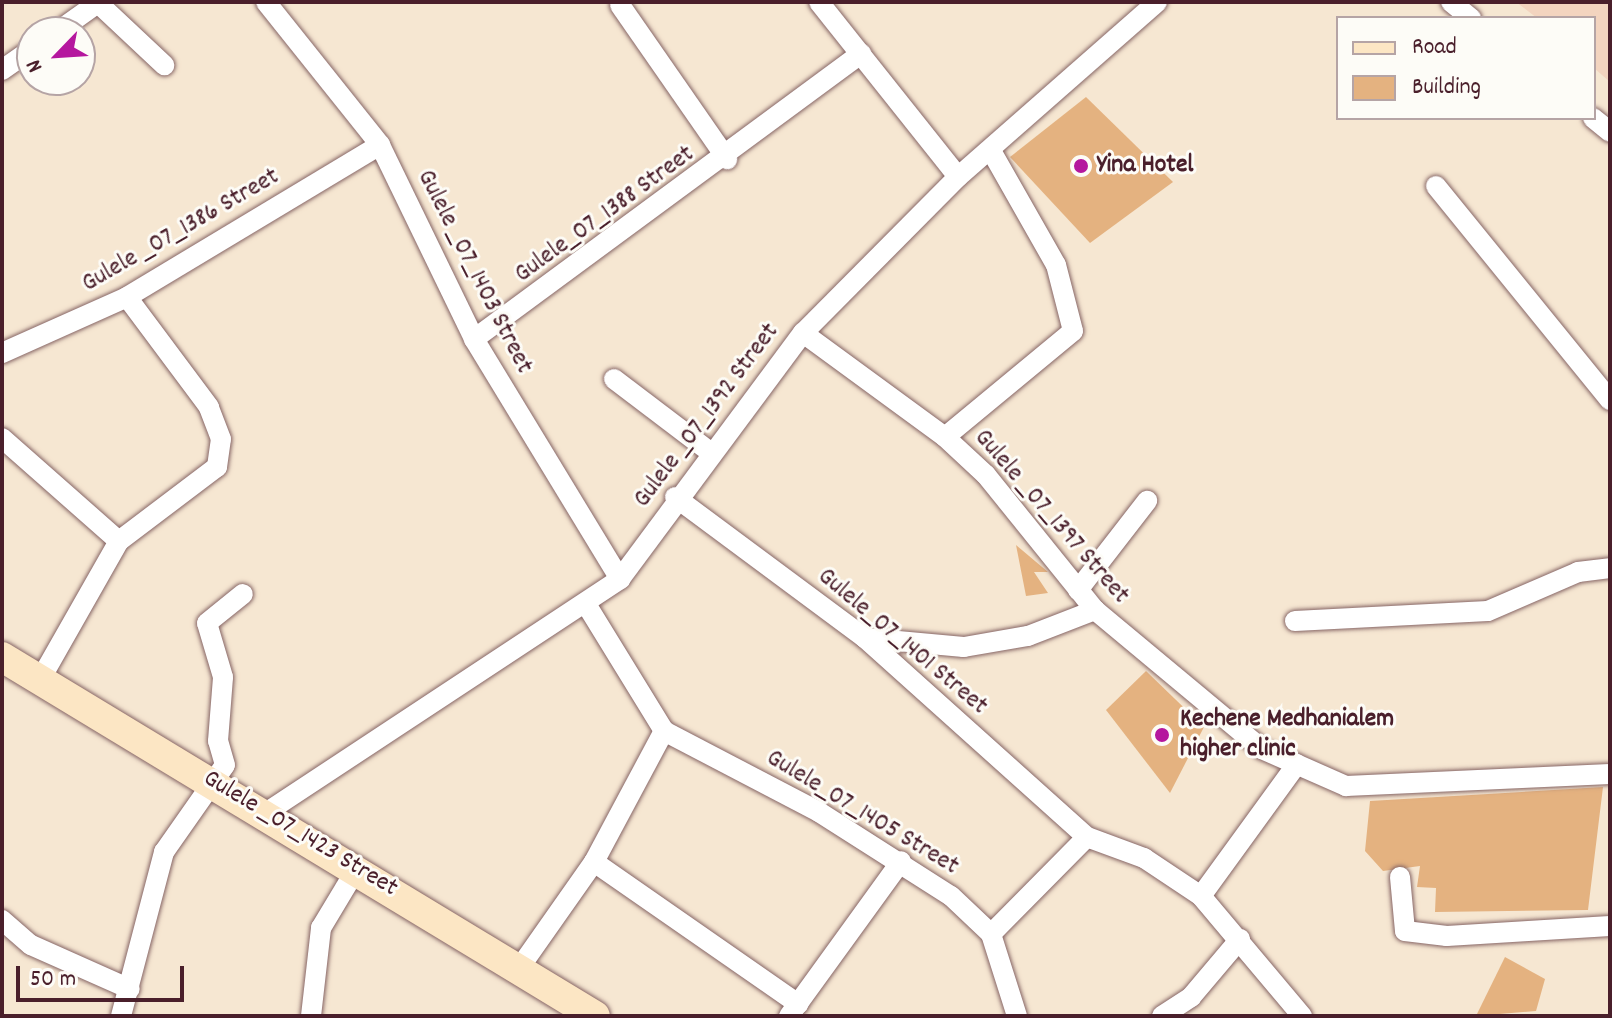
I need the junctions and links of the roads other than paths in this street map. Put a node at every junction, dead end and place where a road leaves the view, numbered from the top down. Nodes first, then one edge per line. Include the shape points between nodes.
1 (99, 2) edge
2 (266, 2) edge
3 (819, 2) edge
4 (1157, 2) edge
5 (1451, 2) edge
6 (620, 5) dead end
7 (79, 16) edge
8 (1468, 16) edge
9 (861, 54) junction
10 (164, 65) dead end
11 (380, 145) junction
12 (990, 149) junction
13 (727, 159) junction
14 (958, 177) junction
15 (1436, 186) dead end
16 (127, 297) junction
17 (803, 333) junction
18 (474, 339) junction
19 (2, 353) edge
20 (614, 379) dead end
21 (1610, 400) edge
22 (945, 437) junction
23 (2, 438) edge
24 (710, 452) junction
25 (675, 497) junction
26 (1147, 501) dead end
27 (119, 541) junction
28 (1610, 568) edge
29 (620, 579) junction
30 (1078, 590) junction
31 (243, 594) dead end
32 (586, 604) junction
33 (1095, 610) junction
34 (1295, 621) dead end
35 (865, 638) junction
36 (4, 660) edge
37 (40, 680) junction
38 (664, 731) junction
39 (1297, 764) junction
40 (1610, 774) edge
41 (209, 780) junction
42 (264, 814) junction
43 (1087, 837) junction
44 (901, 861) junction
45 (594, 862) junction
46 (357, 868) junction
47 (1400, 877) dead end
48 (1201, 896) junction
49 (2, 920) edge
50 (1610, 926) edge
51 (991, 934) junction
52 (1240, 939) junction
53 (518, 970) junction
54 (130, 989) junction
55 (793, 1010) edge
56 (121, 1016) edge
57 (311, 1016) edge
58 (595, 1016) edge
59 (1017, 1016) edge
60 (1162, 1016) edge
61 (1302, 1016) edge

1 - 7 street
1 - 10 street
2 - 11 street, Gulele _07_1403 Street
3 - 9 street
4 - 12 street, Gulele _07_1392 Street
5 - 8 street
6 - 13 street, Gulele_07_1388 Street
9 - 13 street, Gulele_07_1388 Street
9 - 14 street
11 - 16 street, Gulele _07_1386 Street
11 - 18 street, Gulele _07_1403 Street
12 - 14 street, Gulele _07_1392 Street
12 - 22 street via 1056,265 1073,331
13 - 18 street, Gulele_07_1388 Street
14 - 17 street, Gulele _07_1392 Street
15 - 21 street
16 - 19 street, Gulele _07_1386 Street
16 - 27 street via 209,407 221,439 217,467
17 - 22 street, Gulele _07_1397 Street
17 - 24 street, Gulele _07_1392 Street
18 - 29 street, Gulele _07_1403 Street
20 - 24 street
22 - 30 street, Gulele _07_1397 Street via 986,475
23 - 27 street
24 - 25 street, Gulele _07_1392 Street
25 - 29 street, Gulele _07_1392 Street
25 - 35 street, Gulele_07_1401 Street
26 - 30 street
27 - 37 street
28 - 34 street via 1578,572 1488,611
29 - 32 street, Gulele _07_1392 Street
30 - 33 street, Gulele _07_1397 Street
31 - 41 street via 207,623 223,677 218,741 225,765
32 - 38 street
32 - 42 street, Gulele _07_1392 Street
33 - 35 street via 1028,636 964,647
33 - 39 street, Gulele _07_1397 Street via 1208,710
35 - 43 street, Gulele_07_1401 Street
36 - 37 main road, Gulele _07_1423 Street
37 - 41 main road, Gulele _07_1423 Street
38 - 44 street, Gulele_07_1405 Street
38 - 45 street
39 - 40 street, Gulele _07_1397 Street via 1346,786
39 - 48 street
41 - 42 main road, Gulele _07_1423 Street
41 - 54 street via 164,852 136,936
42 - 46 main road, Gulele _07_1423 Street
43 - 48 street, Gulele_07_1401 Street via 1144,858
43 - 51 street
44 - 51 street, Gulele_07_1405 Street
44 - 55 street
45 - 53 street
45 - 55 street
46 - 53 main road, Gulele _07_1423 Street
46 - 57 street via 321,928
47 - 50 street via 1405,931 1447,936
48 - 52 street, Gulele_07_1401 Street
49 - 54 street via 31,945
51 - 59 street
52 - 60 street via 1191,997
52 - 61 street, Gulele_07_1401 Street
53 - 58 main road, Gulele _07_1423 Street
54 - 56 street

